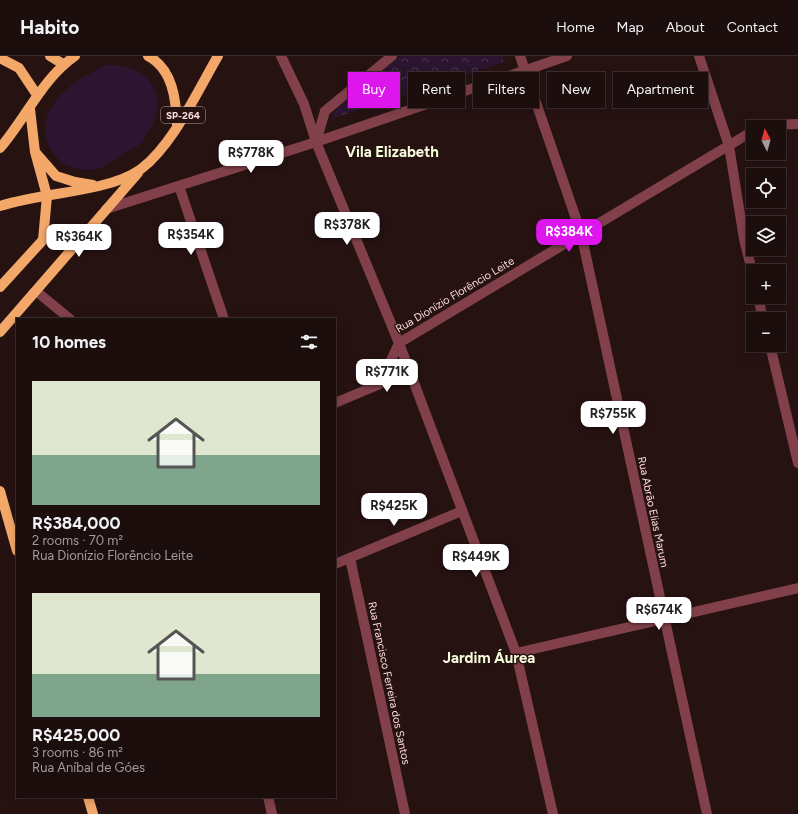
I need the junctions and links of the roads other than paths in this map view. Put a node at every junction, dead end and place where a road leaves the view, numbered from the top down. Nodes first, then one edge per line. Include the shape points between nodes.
1 (50, 56) edge
2 (75, 56) edge
3 (148, 56) edge
4 (218, 56) edge
5 (281, 56) edge
6 (392, 56) edge
7 (520, 56) edge
8 (567, 56) edge
9 (699, 56) edge
10 (0, 58) edge
11 (63, 64) junction
12 (525, 70) junction
13 (37, 95) junction
14 (30, 109) junction
15 (786, 124) edge
16 (798, 124) edge
17 (177, 125) junction
18 (746, 135) edge
19 (316, 142) junction
20 (729, 146) junction
21 (0, 148) edge
22 (35, 152) junction
23 (140, 170) junction
24 (100, 186) junction
25 (179, 186) junction
26 (47, 196) junction
27 (0, 206) edge
28 (106, 209) junction
29 (581, 233) junction
30 (750, 264) edge
31 (0, 287) edge
32 (36, 291) junction
33 (69, 318) edge
34 (224, 318) edge
35 (1, 330) edge
36 (399, 343) junction
37 (772, 352) edge
38 (336, 403) edge
39 (798, 463) edge
40 (0, 491) edge
41 (462, 511) junction
42 (16, 547) edge
43 (350, 558) junction
44 (336, 564) edge
45 (798, 588) edge
46 (663, 619) junction
47 (516, 653) junction
48 (88, 798) edge
49 (268, 798) edge
50 (93, 814) edge
51 (272, 814) edge
52 (405, 814) edge
53 (553, 814) edge
54 (706, 814) edge

1 - 11 main road
2 - 11 main road
3 - 17 main road via 164,70 172,86
4 - 17 main road, SP-264
5 - 19 street via 304,104
6 - 19 street via 325,111
7 - 12 street, Rua Abrão Elias Marum
8 - 12 street
9 - 20 street
10 - 13 main road via 19,68
11 - 13 main road
12 - 19 street
12 - 29 street, Rua Abrão Elias Marum
13 - 14 main road
14 - 21 main road
14 - 22 main road
15 - 16 street
17 - 23 main road, SP-264
18 - 20 street, Rua Dionízio Florêncio Leite
19 - 25 street
19 - 36 street
20 - 29 street, Rua Dionízio Florêncio Leite
20 - 30 street
22 - 24 main road via 56,176
22 - 26 main road
23 - 24 main road, SP-264
23 - 28 main road
24 - 26 main road, SP-264
25 - 28 street
25 - 34 street
26 - 27 main road, SP-264
26 - 31 main road via 43,240
28 - 32 main road
29 - 36 street, Rua Dionízio Florêncio Leite
29 - 46 street, Rua Abrão Elias Marum
32 - 33 street
32 - 35 main road
36 - 38 street, Rua Dionízio Florêncio Leite via 380,384
36 - 41 street
37 - 39 street
40 - 42 main road
41 - 43 street
41 - 47 street
43 - 44 street
43 - 52 street, Rua Francisco Ferreira dos Santos
45 - 46 street
46 - 47 street
46 - 54 street, Rua Abrão Elias Marum
47 - 53 street
48 - 50 main road
49 - 51 street

